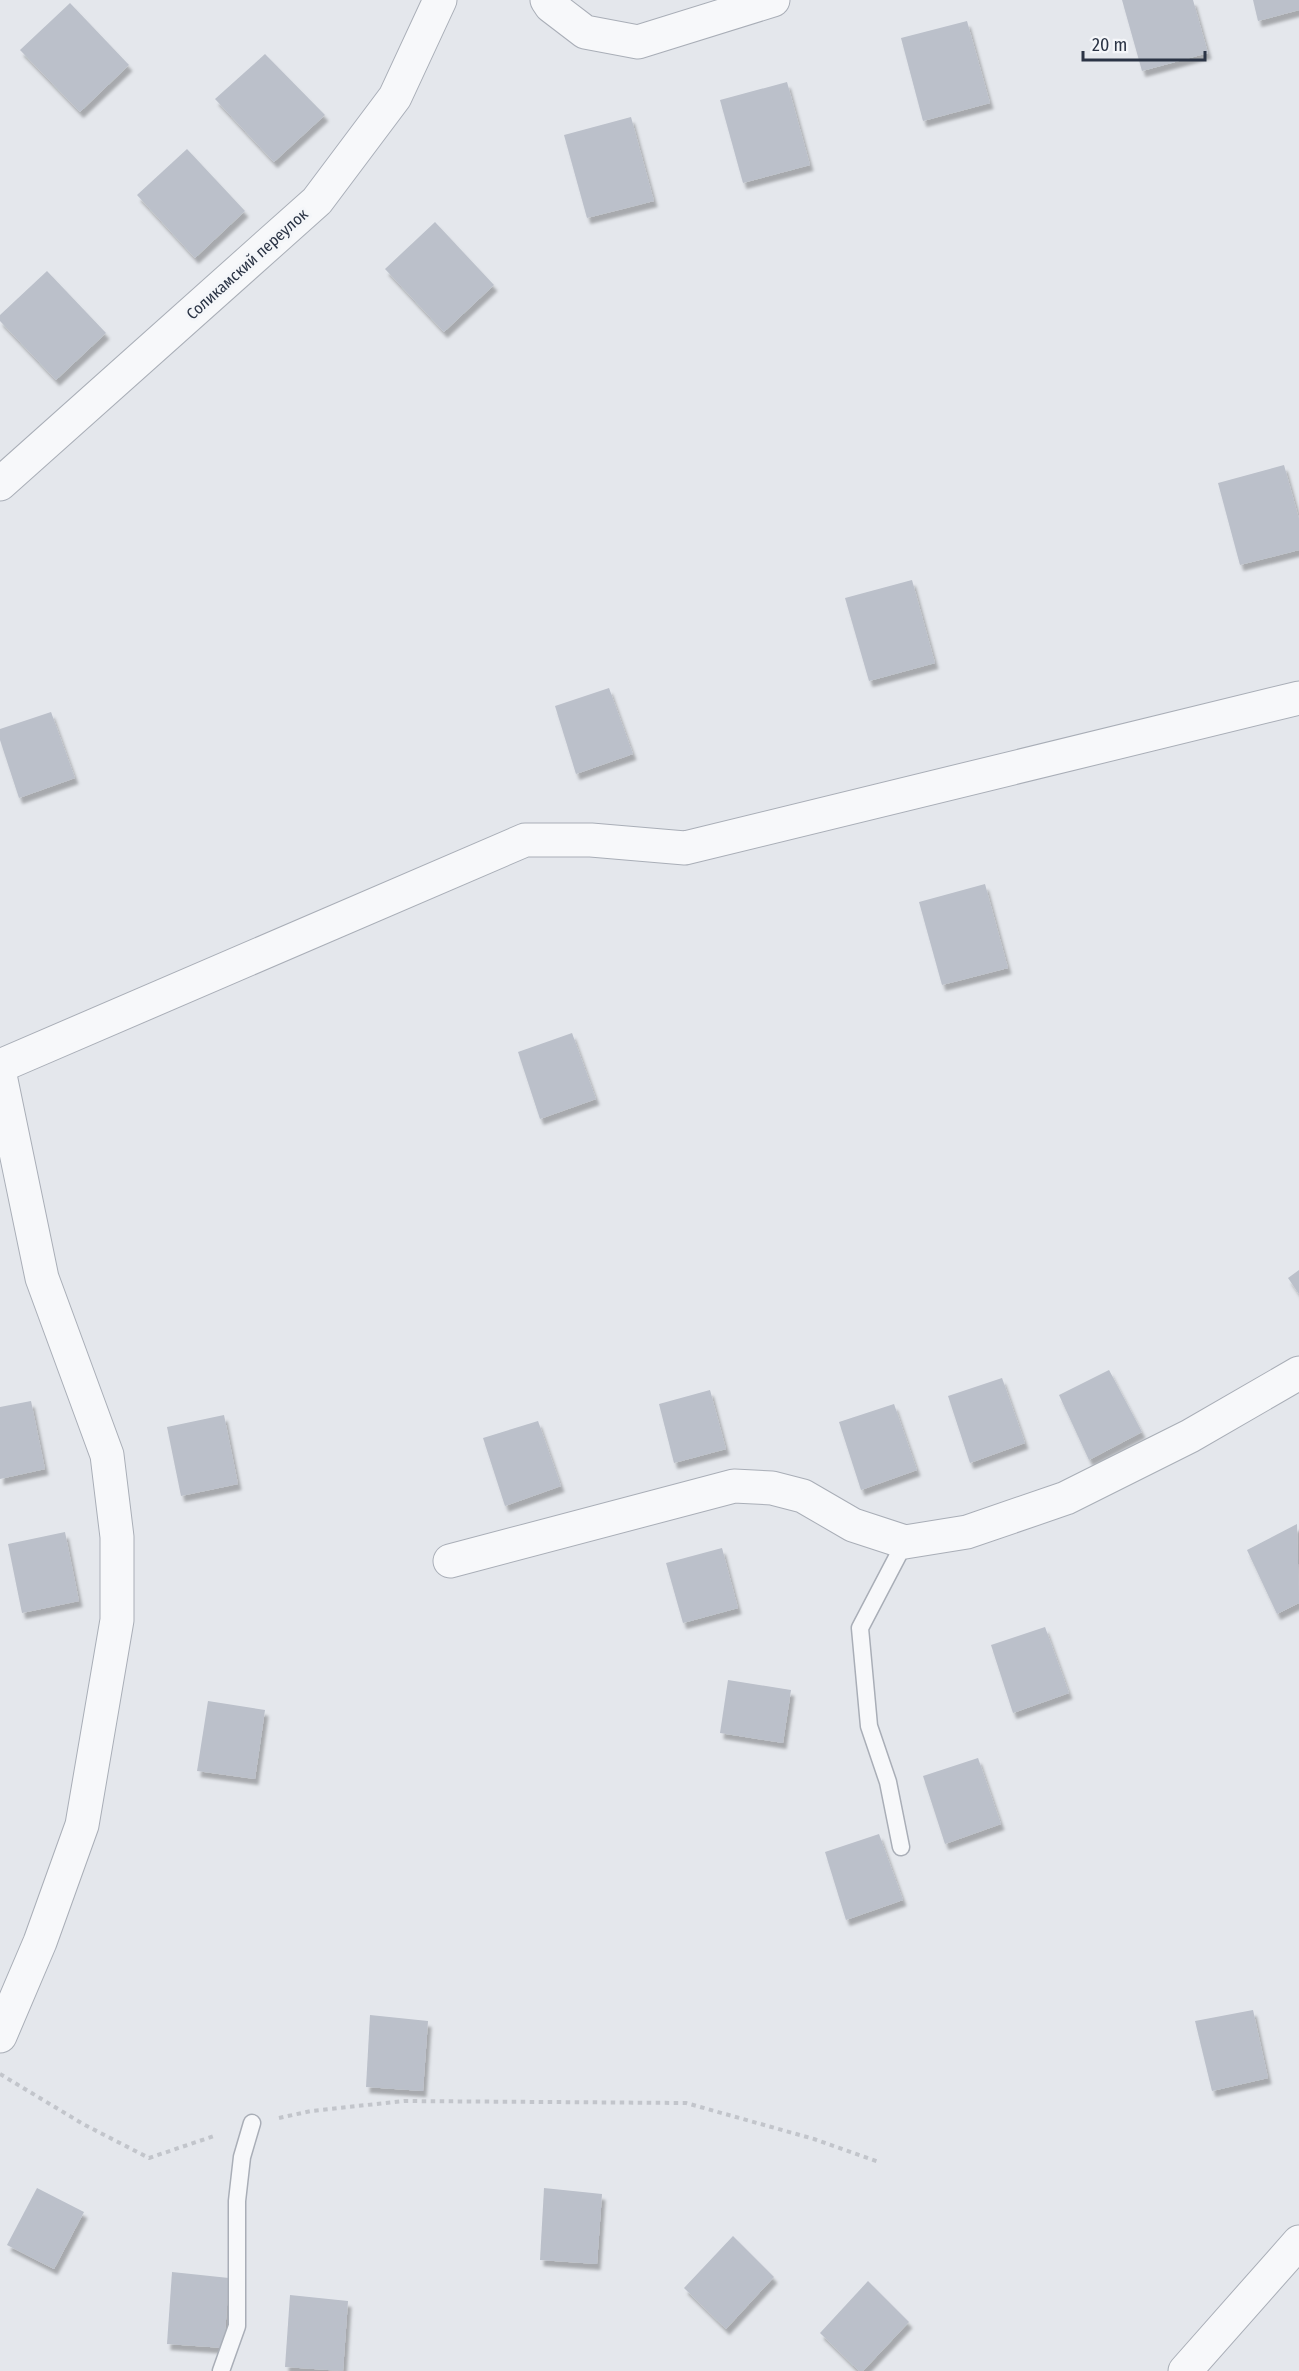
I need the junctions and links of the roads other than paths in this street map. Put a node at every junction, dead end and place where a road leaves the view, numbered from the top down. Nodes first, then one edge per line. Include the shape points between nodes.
1 (440, 0) edge
2 (547, 0) edge
3 (773, 0) edge
4 (0, 484) edge
5 (1299, 698) edge
6 (0, 1066) edge
7 (0, 1075) edge
8 (1299, 1373) edge
9 (905, 1542) junction
10 (450, 1561) dead end
11 (901, 1847) dead end
12 (0, 2036) edge
13 (252, 2123) road end
14 (1299, 2242) edge
15 (1195, 2368) edge
16 (220, 2371) edge

1 - 4 street, Соликамский переулок via 394,97 317,201
2 - 3 street via 585,32 638,42
5 - 6 street via 684,848 591,840 525,840
7 - 12 street via 42,1278 107,1455 117,1537 117,1620 82,1825 40,1942
8 - 9 street via 1190,1436 1066,1498 967,1532
9 - 10 street via 853,1525 803,1496 772,1488 734,1486
9 - 11 lane via 861,1628 868,1726 888,1782
13 - 16 lane via 242,2157 237,2201 237,2326
14 - 15 street

